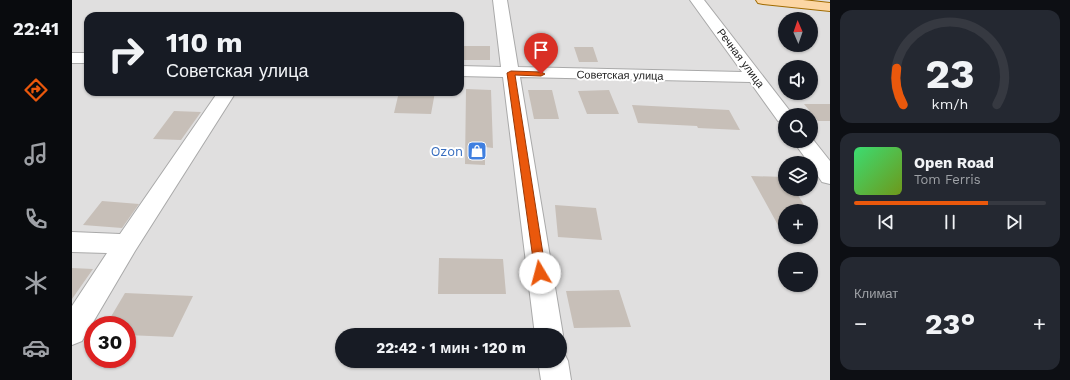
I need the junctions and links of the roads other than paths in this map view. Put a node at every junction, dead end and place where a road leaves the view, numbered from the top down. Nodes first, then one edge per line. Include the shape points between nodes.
1 (500, 0) edge
2 (697, 0) edge
3 (763, 0) edge
4 (830, 6) edge
5 (72, 58) edge
6 (84, 58) edge
7 (464, 71) edge
8 (511, 73) junction
9 (755, 77) junction
10 (224, 96) edge
11 (778, 108) edge
12 (808, 148) edge
13 (830, 176) edge
14 (72, 242) edge
15 (126, 244) junction
16 (548, 328) edge
17 (72, 331) edge
18 (554, 368) edge
19 (556, 380) edge

1 - 8 street
2 - 9 street, Речная улица
3 - 4 main road
5 - 6 street
7 - 8 street, Советская улица
8 - 9 street, Советская улица
8 - 16 street
9 - 11 street, Речная улица
10 - 15 street
12 - 13 street
14 - 15 street
15 - 17 street
18 - 19 street

